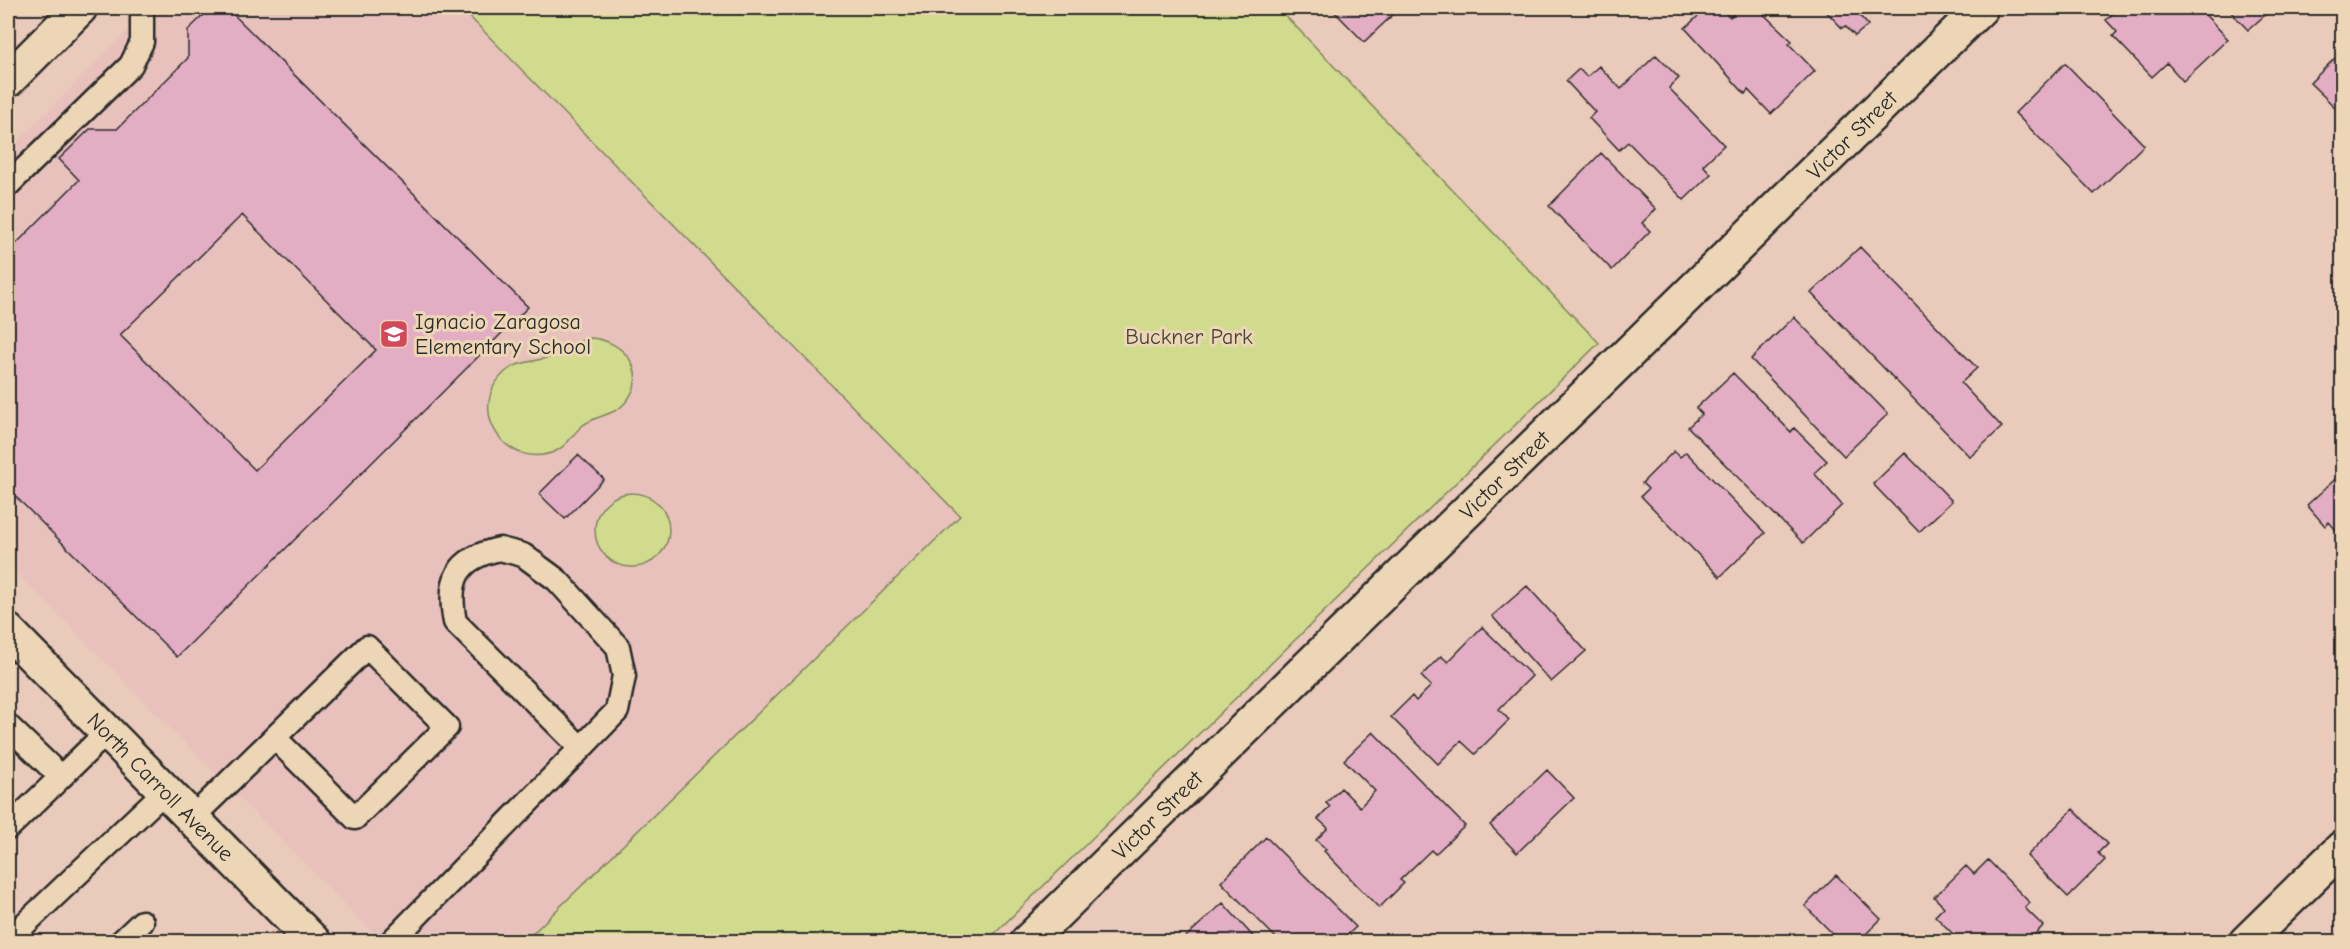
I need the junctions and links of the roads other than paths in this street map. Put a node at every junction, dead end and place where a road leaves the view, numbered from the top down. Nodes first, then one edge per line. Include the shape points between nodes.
1 (80, 8) edge
2 (142, 8) edge
3 (1981, 8) edge
4 (8, 80) edge
5 (8, 185) edge
6 (8, 631) edge
7 (8, 726) edge
8 (108, 731) junction
9 (275, 738) junction
10 (581, 748) junction
11 (61, 777) junction
12 (165, 791) junction
13 (192, 818) junction
14 (8, 828) edge
15 (2343, 848) edge
16 (142, 922) dead end
17 (8, 940) edge
18 (121, 942) edge
19 (314, 942) edge
20 (391, 942) edge
21 (1027, 942) edge
22 (2246, 942) edge

1 - 4 street
2 - 5 lane via 142,42 130,65
3 - 21 street, Victor Street
6 - 8 street, North Carroll Avenue
7 - 11 lane
8 - 11 lane
8 - 12 street, North Carroll Avenue
9 - 9 lane via 367,647 447,727 355,818
9 - 13 lane
10 - 10 lane via 617,711 624,676 618,647 557,580 523,555 500,549 478,553 464,563 452,584 450,598 455,622
10 - 20 lane
11 - 14 lane
12 - 13 street, North Carroll Avenue
12 - 17 lane
13 - 19 street, North Carroll Avenue
15 - 22 street
16 - 18 lane

